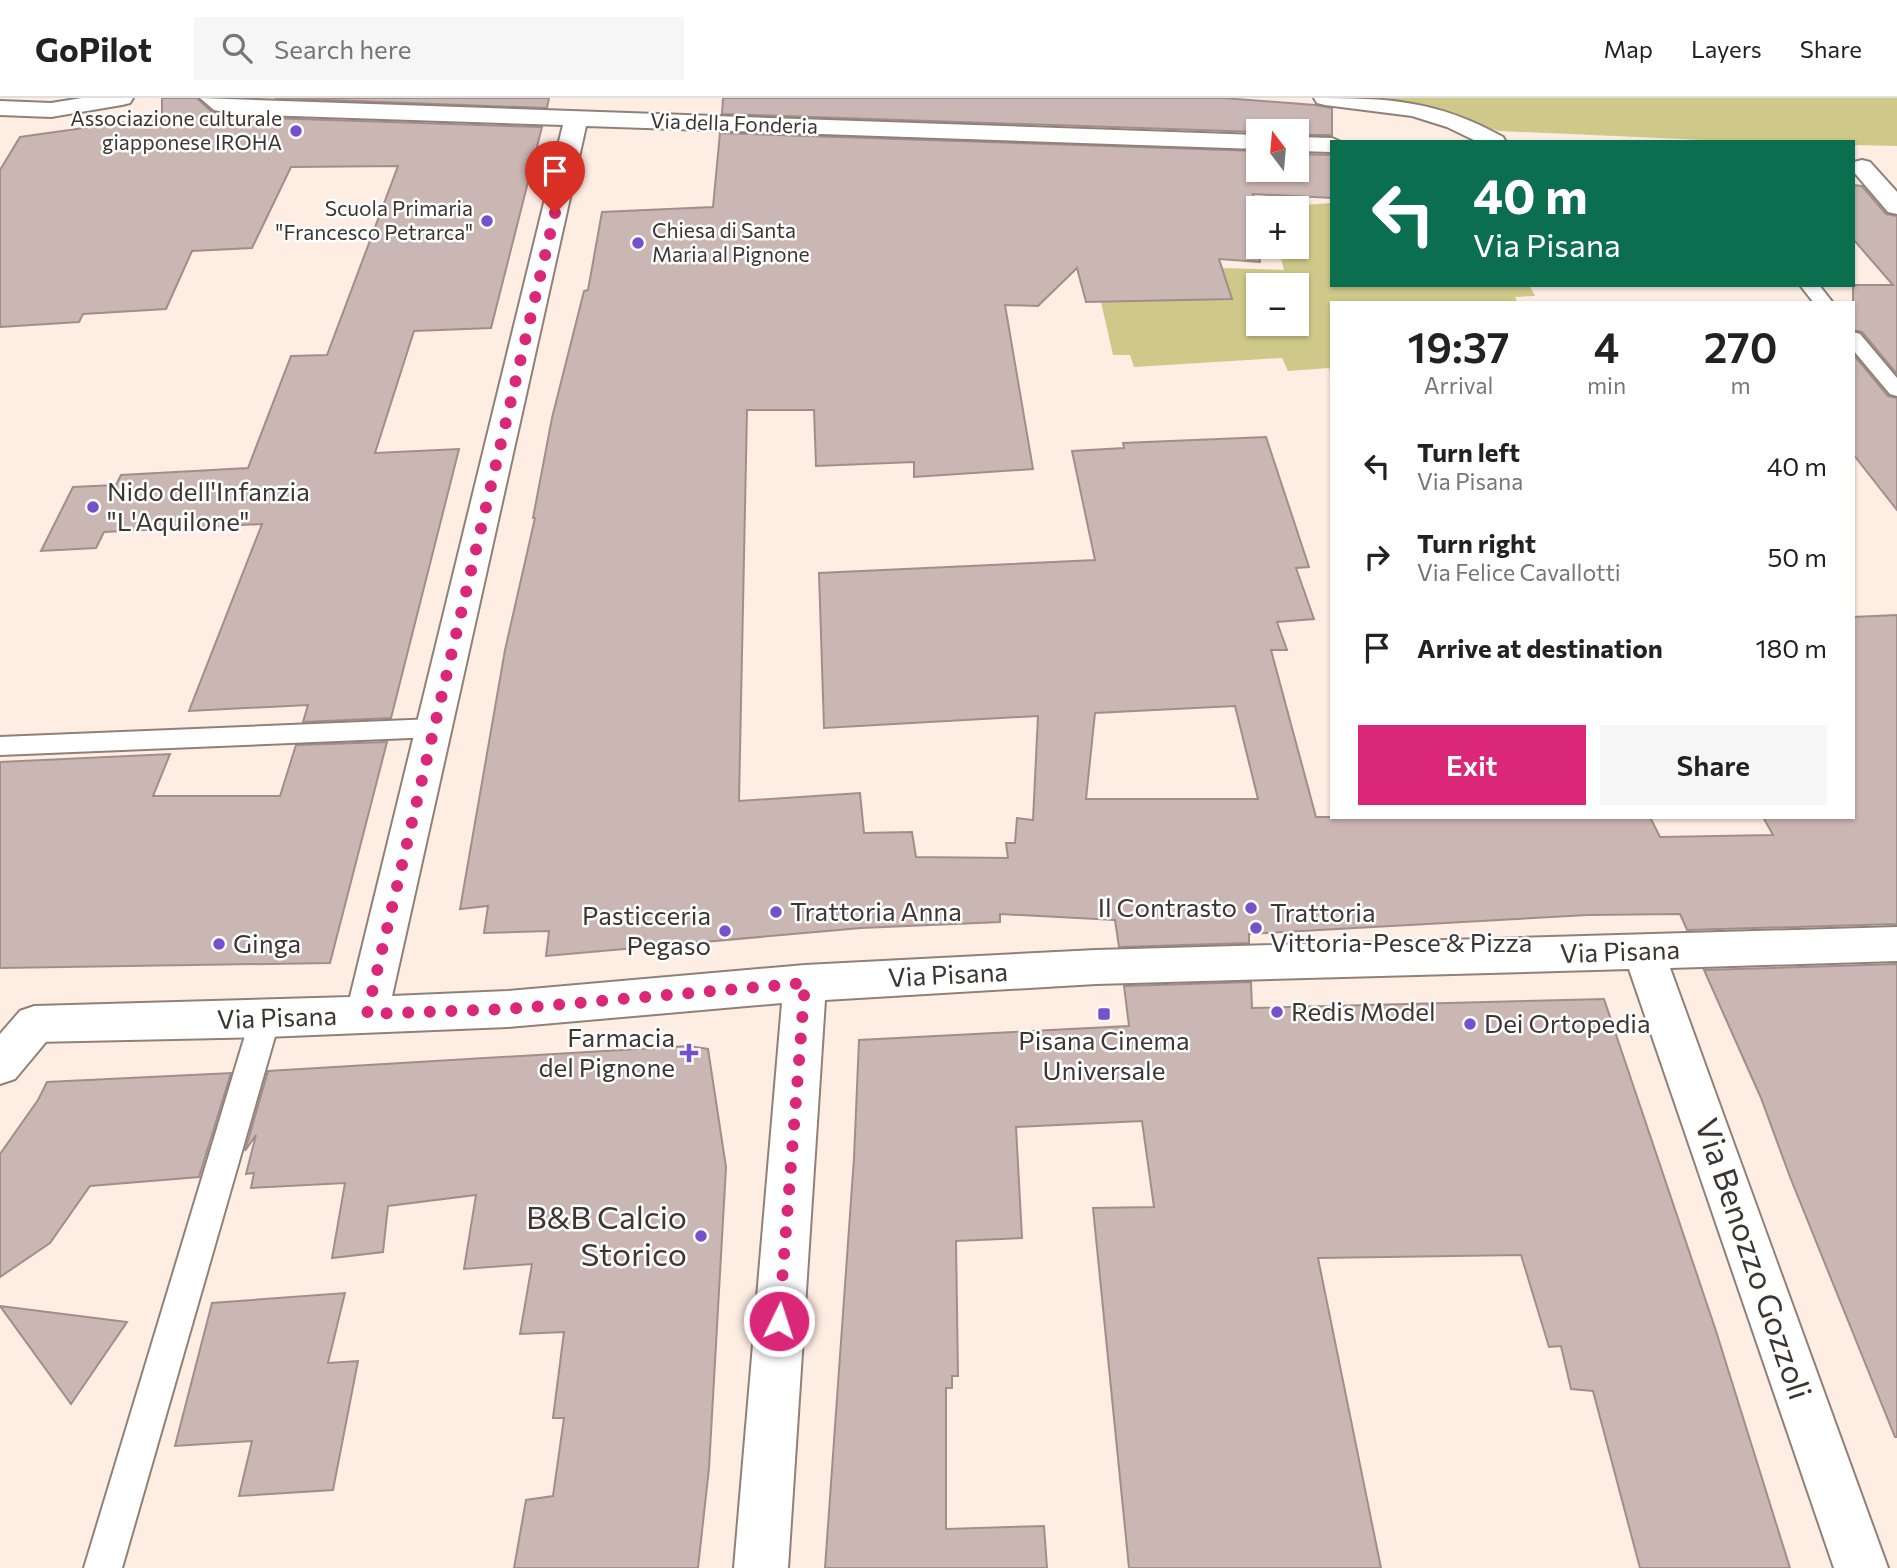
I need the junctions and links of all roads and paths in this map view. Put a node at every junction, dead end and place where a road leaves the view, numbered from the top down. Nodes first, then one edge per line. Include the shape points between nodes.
1 (122, 98) edge
2 (211, 98) edge
3 (1325, 98) edge
4 (0, 108) edge
5 (51, 110) junction
6 (576, 118) junction
7 (11, 131) dead end
8 (1490, 140) edge
9 (1246, 141) edge
10 (1309, 144) edge
11 (1330, 145) edge
12 (1857, 166) edge
13 (1897, 168) edge
14 (1897, 207) edge
15 (1811, 287) edge
16 (1822, 301) edge
17 (1855, 340) edge
18 (1897, 390) edge
19 (434, 729) junction
20 (0, 746) edge
21 (1897, 944) edge
22 (1643, 951) junction
23 (805, 983) junction
24 (367, 1014) junction
25 (265, 1019) junction
26 (18, 1024) edge
27 (0, 1065) edge
28 (103, 1568) edge
29 (761, 1568) edge
30 (1861, 1568) edge

1 - 5 street
2 - 6 street, Via della Fonderia via 235,107
3 - 8 street via 1426,113
4 - 5 street
5 - 7 street
6 - 9 street, Via della Fonderia via 776,115
6 - 19 street
10 - 11 street
12 - 13 street
12 - 14 street
15 - 16 lane
17 - 18 lane
19 - 20 lane
19 - 24 street
21 - 22 street, Via Pisana
22 - 23 street, Via Pisana via 1109,967
22 - 30 street, Via Benozzo Gozzoli
23 - 24 street, Via Pisana via 508,1009
23 - 29 street
24 - 25 street, Via Pisana
25 - 26 street, Via Pisana
25 - 28 lane
26 - 27 street

